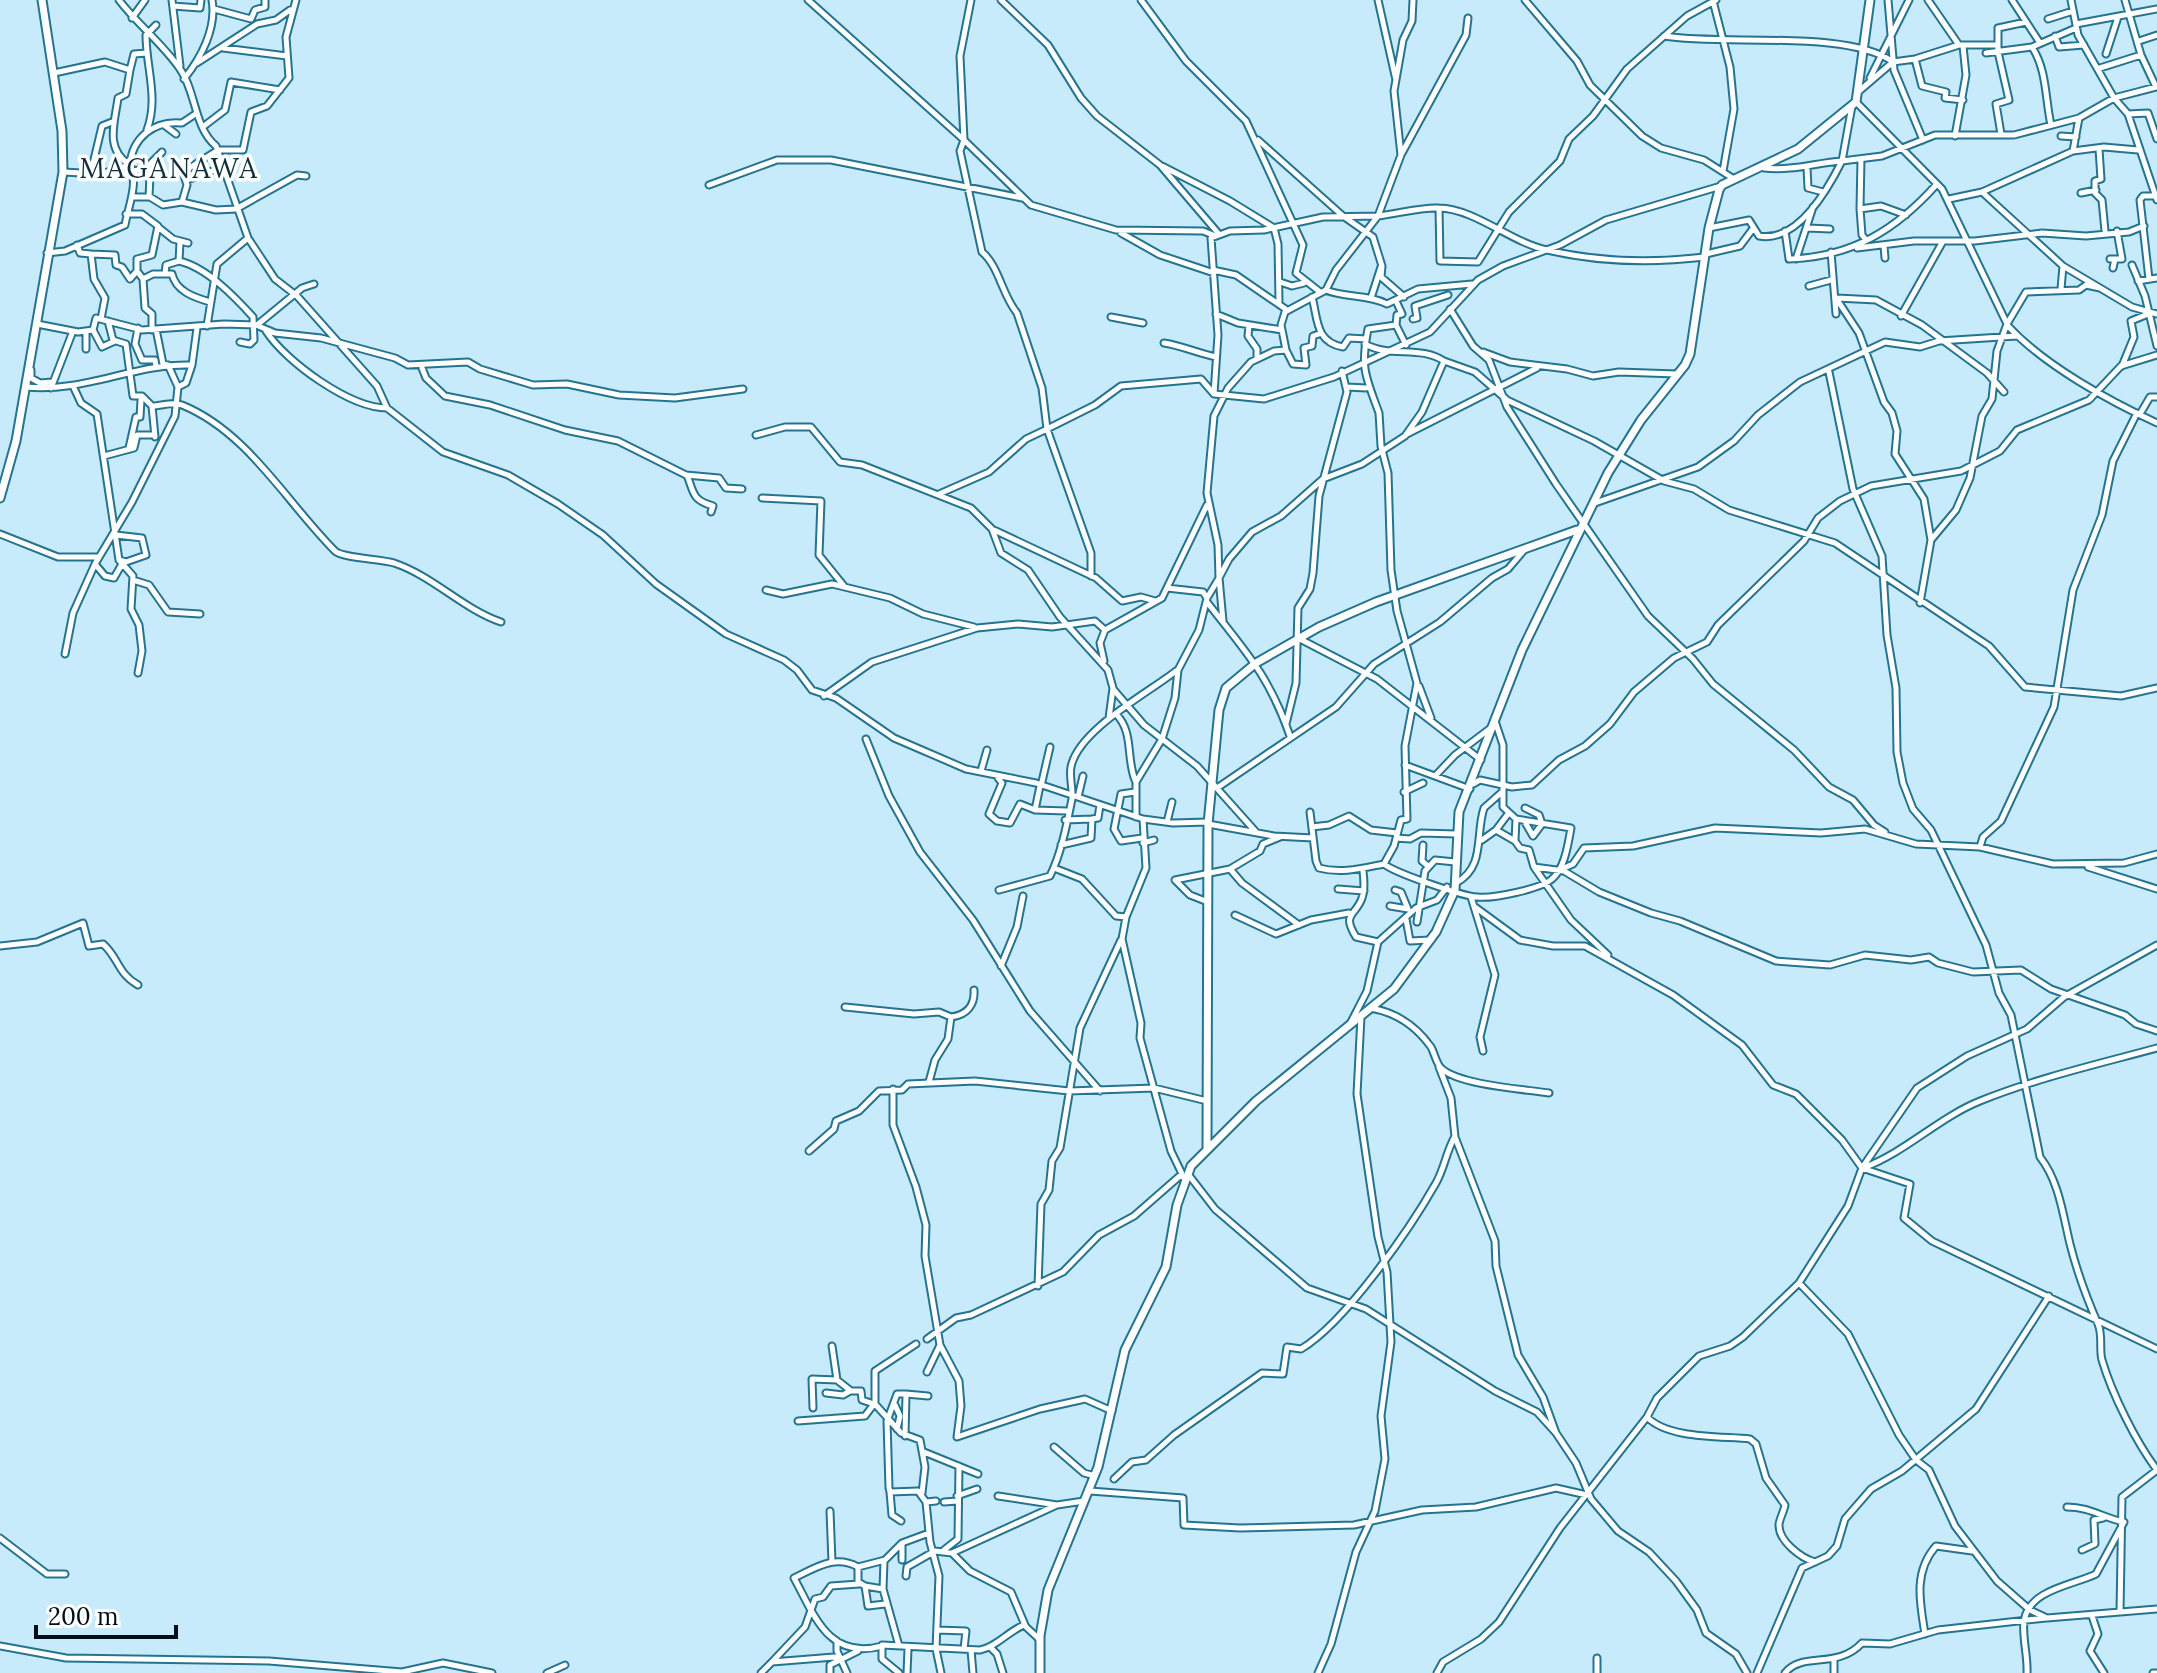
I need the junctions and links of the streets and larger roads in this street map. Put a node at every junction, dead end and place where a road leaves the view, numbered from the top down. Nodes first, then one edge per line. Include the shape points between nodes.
1 (42, 0) edge
2 (119, 0) edge
3 (145, 0) edge
4 (201, 0) edge
5 (212, 0) edge
6 (265, 0) edge
7 (296, 0) edge
8 (808, 0) edge
9 (971, 0) edge
10 (1001, 0) edge
11 (1141, 0) edge
12 (1378, 0) edge
13 (1413, 0) edge
14 (1525, 0) edge
15 (1714, 0) edge
16 (1870, 0) edge
17 (1888, 0) edge
18 (1909, 0) edge
19 (1928, 0) edge
20 (2012, 0) edge
21 (2073, 1) edge
22 (2126, 1) edge
23 (173, 3) edge
24 (214, 9) junction
25 (291, 9) junction
26 (2157, 9) edge
27 (2073, 11) junction
28 (2128, 14) junction
29 (2118, 16) junction
30 (132, 18) junction
31 (1468, 18) dead end
32 (2048, 19) dead end
33 (2026, 22) junction
34 (156, 25) dead end
35 (2076, 26) junction
36 (1891, 30) junction
37 (146, 32) junction
38 (2157, 35) edge
39 (1664, 36) junction
40 (2055, 36) junction
41 (1722, 40) junction
42 (2139, 41) junction
43 (2040, 43) junction
44 (2084, 45) junction
45 (1961, 46) junction
46 (2032, 47) junction
47 (222, 48) junction
48 (1998, 48) junction
49 (1864, 49) junction
50 (147, 53) junction
51 (1986, 53) dead end
52 (2106, 54) dead end
53 (1880, 55) junction
54 (2141, 55) junction
55 (287, 56) junction
56 (1915, 59) junction
57 (1893, 62) junction
58 (197, 63) junction
59 (180, 68) junction
60 (2100, 68) junction
61 (130, 70) junction
62 (54, 73) junction
63 (2155, 76) edge
64 (1870, 78) junction
65 (184, 79) junction
66 (1397, 82) junction
67 (281, 90) junction
68 (1858, 92) junction
69 (1604, 98) junction
70 (2114, 98) junction
71 (1963, 100) junction
72 (1854, 104) junction
73 (197, 113) junction
74 (2128, 114) junction
75 (2079, 118) junction
76 (112, 122) junction
77 (164, 125) junction
78 (2051, 125) junction
79 (203, 126) junction
80 (2150, 126) junction
81 (2157, 129) edge
82 (147, 131) junction
83 (176, 134) dead end
84 (2001, 134) junction
85 (1955, 136) junction
86 (2061, 136) dead end
87 (2076, 137) junction
88 (1256, 139) junction
89 (2157, 139) edge
90 (964, 140) junction
91 (1923, 140) junction
92 (1902, 146) junction
93 (2099, 149) junction
94 (218, 150) junction
95 (2138, 150) junction
96 (2073, 151) junction
97 (162, 152) dead end
98 (1401, 155) junction
99 (1861, 159) junction
100 (1842, 161) junction
101 (1160, 165) junction
102 (223, 167) junction
103 (1807, 167) junction
104 (131, 168) junction
105 (1764, 168) junction
106 (145, 169) junction
107 (1723, 171) junction
108 (63, 172) junction
109 (91, 172) junction
110 (306, 176) dead end
111 (187, 180) junction
112 (1734, 180) junction
113 (1937, 184) junction
114 (709, 185) dead end
115 (1722, 185) junction
116 (970, 187) junction
117 (2096, 190) junction
118 (1823, 192) junction
119 (1982, 192) junction
120 (2081, 193) dead end
121 (133, 197) junction
122 (149, 197) junction
123 (2156, 198) edge
124 (1024, 199) junction
125 (1949, 199) junction
126 (182, 202) junction
127 (1815, 202) junction
128 (1439, 208) junction
129 (236, 209) junction
130 (1860, 209) junction
131 (126, 214) junction
132 (1906, 215) junction
133 (1343, 216) junction
134 (1378, 216) junction
135 (1294, 225) junction
136 (158, 226) junction
137 (2144, 226) junction
138 (1274, 228) junction
139 (1709, 228) junction
140 (1808, 228) junction
141 (1752, 229) junction
142 (1830, 229) dead end
143 (1116, 230) junction
144 (1497, 231) junction
145 (1785, 231) junction
146 (2105, 231) junction
147 (2117, 231) junction
148 (1365, 233) junction
149 (1216, 234) junction
150 (2033, 235) junction
151 (248, 238) junction
152 (1866, 240) junction
153 (1967, 240) junction
154 (180, 242) junction
155 (188, 243) dead end
156 (1942, 243) junction
157 (77, 245) junction
158 (1884, 246) junction
159 (1857, 248) junction
160 (1548, 250) junction
161 (46, 252) junction
162 (1831, 252) junction
163 (91, 254) junction
164 (1706, 256) junction
165 (1885, 258) dead end
166 (1796, 259) junction
167 (179, 261) junction
168 (2132, 265) dead end
169 (1382, 266) junction
170 (2063, 266) junction
171 (2113, 268) dead end
172 (137, 271) junction
173 (1214, 271) junction
174 (165, 274) junction
175 (2157, 278) edge
176 (143, 279) junction
177 (2149, 279) junction
178 (1278, 280) junction
179 (1831, 280) junction
180 (216, 281) junction
181 (2138, 281) junction
182 (1304, 283) junction
183 (314, 284) dead end
184 (1473, 284) junction
185 (1444, 286) junction
186 (1809, 286) dead end
187 (2100, 288) junction
188 (2061, 289) junction
189 (1323, 291) junction
190 (295, 294) junction
191 (1448, 295) junction
192 (1312, 297) junction
193 (1404, 297) junction
194 (1836, 298) junction
195 (1370, 299) junction
196 (1396, 301) junction
197 (210, 302) junction
198 (1279, 302) junction
199 (1452, 307) junction
200 (1287, 310) junction
201 (2149, 313) junction
202 (1216, 314) junction
203 (1836, 314) dead end
204 (2157, 314) edge
205 (1901, 316) junction
206 (1111, 317) dead end
207 (101, 319) junction
208 (1413, 319) dead end
209 (108, 321) junction
210 (1143, 323) dead end
211 (36, 324) junction
212 (2007, 324) junction
213 (256, 325) junction
214 (1249, 325) junction
215 (1396, 325) junction
216 (207, 326) junction
217 (197, 327) junction
218 (138, 328) junction
219 (154, 329) junction
220 (93, 330) junction
221 (266, 330) junction
222 (1282, 330) junction
223 (73, 331) junction
224 (86, 333) junction
225 (1319, 334) junction
226 (2017, 336) junction
227 (2002, 339) junction
228 (115, 341) junction
229 (1941, 341) junction
230 (240, 342) dead end
231 (1365, 342) junction
232 (336, 343) junction
233 (1164, 343) dead end
234 (1406, 345) junction
235 (2157, 346) edge
236 (32, 348) junction
237 (86, 349) dead end
238 (1286, 350) junction
239 (1389, 351) junction
240 (1482, 352) junction
241 (1866, 352) junction
242 (2157, 355) edge
243 (1216, 357) junction
244 (1257, 358) junction
245 (1444, 361) junction
246 (163, 364) junction
247 (1364, 364) junction
248 (192, 365) junction
249 (156, 366) junction
250 (2121, 366) junction
251 (421, 367) junction
252 (1538, 367) junction
253 (1342, 371) junction
254 (1829, 372) junction
255 (128, 373) junction
256 (1679, 373) junction
257 (1993, 380) junction
258 (52, 385) junction
259 (26, 387) junction
260 (178, 387) junction
261 (1347, 387) junction
262 (1498, 387) junction
263 (74, 388) junction
264 (1367, 388) junction
265 (743, 389) dead end
266 (2099, 390) junction
267 (2004, 392) dead end
268 (1214, 394) junction
269 (1227, 394) junction
270 (1503, 395) junction
271 (2157, 397) edge
272 (142, 399) junction
273 (176, 404) junction
274 (152, 406) junction
275 (387, 408) junction
276 (2138, 414) junction
277 (2157, 423) edge
278 (1047, 429) junction
279 (1407, 434) junction
280 (154, 435) junction
281 (756, 435) dead end
282 (159, 444) junction
283 (129, 448) junction
284 (1382, 452) junction
285 (1619, 455) junction
286 (104, 456) junction
287 (1972, 466) junction
288 (686, 475) junction
289 (1323, 479) junction
290 (1912, 479) junction
291 (1664, 481) junction
292 (742, 489) dead end
293 (1857, 491) junction
294 (939, 494) junction
295 (0, 498) edge
296 (762, 498) dead end
297 (1208, 502) junction
298 (1591, 504) junction
299 (711, 512) dead end
300 (1582, 521) junction
301 (992, 529) junction
302 (1577, 530) junction
303 (1809, 533) junction
304 (0, 534) edge
305 (115, 535) junction
306 (1931, 540) junction
307 (1525, 548) junction
308 (99, 556) junction
309 (120, 562) junction
310 (95, 564) junction
311 (1091, 576) junction
312 (1882, 576) junction
313 (1219, 578) junction
314 (133, 580) junction
315 (844, 586) junction
316 (1167, 588) junction
317 (766, 590) dead end
318 (1395, 596) junction
319 (1206, 599) junction
320 (1156, 601) junction
321 (1920, 603) junction
322 (200, 614) dead end
323 (1223, 621) junction
324 (501, 622) dead end
325 (1067, 624) junction
326 (977, 628) junction
327 (1105, 630) junction
328 (1298, 638) junction
329 (1407, 645) junction
330 (1685, 652) junction
331 (65, 654) dead end
332 (1256, 663) junction
333 (1108, 670) junction
334 (1178, 670) junction
335 (138, 673) dead end
336 (1367, 674) junction
337 (1415, 674) junction
338 (1113, 688) junction
339 (2157, 688) edge
340 (2057, 692) junction
341 (824, 696) junction
342 (1126, 706) junction
343 (1415, 709) junction
344 (1116, 714) junction
345 (1109, 719) junction
346 (1432, 720) junction
347 (1286, 724) junction
348 (1496, 724) junction
349 (1290, 736) junction
350 (866, 739) dead end
351 (1162, 739) junction
352 (1050, 747) dead end
353 (1467, 748) junction
354 (987, 750) dead end
355 (1482, 761) junction
356 (1405, 765) junction
357 (981, 771) junction
358 (1436, 775) junction
359 (1083, 776) dead end
360 (998, 778) junction
361 (1136, 782) junction
362 (1423, 783) dead end
363 (1214, 785) junction
364 (1040, 786) junction
365 (1471, 787) junction
366 (1502, 789) junction
367 (1135, 792) junction
368 (1404, 792) junction
369 (1075, 796) junction
370 (1172, 802) dead end
371 (1100, 805) junction
372 (1117, 808) junction
373 (1525, 808) dead end
374 (1035, 810) junction
375 (1067, 811) junction
376 (1310, 812) dead end
377 (1508, 814) junction
378 (1140, 818) junction
379 (1092, 819) junction
380 (1516, 819) junction
381 (1065, 820) junction
382 (1167, 822) junction
383 (1208, 823) junction
384 (1525, 823) junction
385 (1542, 824) junction
386 (1312, 827) junction
387 (1496, 830) junction
388 (1256, 832) junction
389 (1885, 832) junction
390 (1456, 834) junction
391 (1397, 836) junction
392 (1280, 837) junction
393 (1313, 838) junction
394 (1143, 840) junction
395 (1154, 840) dead end
396 (1482, 840) junction
397 (1515, 841) junction
398 (1061, 845) junction
399 (1423, 845) dead end
400 (1936, 846) junction
401 (1980, 847) junction
402 (2157, 854) edge
403 (1455, 862) junction
404 (1384, 864) junction
405 (2083, 865) junction
406 (1428, 866) junction
407 (1053, 867) junction
408 (1534, 867) junction
409 (1230, 869) junction
410 (1560, 870) junction
411 (1363, 871) junction
412 (1208, 872) junction
413 (1424, 881) junction
414 (1548, 883) junction
415 (1453, 887) junction
416 (1338, 889) dead end
417 (2157, 889) edge
418 (999, 890) dead end
419 (1104, 890) dead end
420 (1395, 890) dead end
421 (1364, 891) junction
422 (1023, 896) dead end
423 (1471, 896) junction
424 (1100, 899) junction
425 (1208, 902) junction
426 (1390, 906) dead end
427 (1419, 907) junction
428 (1475, 907) junction
429 (1410, 910) junction
430 (1349, 913) junction
431 (1235, 915) dead end
432 (1126, 917) junction
433 (1405, 918) junction
434 (1417, 922) dead end
435 (1299, 925) junction
436 (1122, 939) junction
437 (1430, 940) junction
438 (1378, 942) junction
439 (2157, 945) edge
440 (0, 946) edge
441 (1611, 959) junction
442 (1001, 966) junction
443 (1994, 969) junction
444 (138, 985) dead end
445 (974, 990) dead end
446 (2071, 995) junction
447 (845, 1007) dead end
448 (1370, 1008) junction
449 (1361, 1016) junction
450 (951, 1017) junction
451 (1349, 1026) junction
452 (2157, 1031) edge
453 (2016, 1034) junction
454 (2157, 1048) edge
455 (1483, 1051) dead end
456 (1073, 1061) junction
457 (1439, 1067) junction
458 (929, 1082) junction
459 (2027, 1083) junction
460 (1154, 1088) junction
461 (893, 1089) junction
462 (1071, 1091) junction
463 (1101, 1092) junction
464 (1549, 1093) dead end
465 (1207, 1101) junction
466 (1455, 1137) junction
467 (1207, 1147) junction
468 (809, 1151) dead end
469 (1862, 1168) junction
470 (1185, 1176) junction
471 (1385, 1260) junction
472 (1799, 1283) junction
473 (1038, 1286) junction
474 (2049, 1296) junction
475 (1349, 1303) junction
476 (2094, 1318) junction
477 (1389, 1323) junction
478 (937, 1330) junction
479 (927, 1339) dead end
480 (916, 1344) dead end
481 (940, 1345) junction
482 (832, 1346) dead end
483 (2157, 1349) edge
484 (927, 1372) dead end
485 (837, 1380) junction
486 (851, 1391) junction
487 (826, 1393) dead end
488 (906, 1394) junction
489 (928, 1396) dead end
490 (873, 1404) junction
491 (895, 1404) junction
492 (813, 1408) dead end
493 (1112, 1411) junction
494 (1647, 1417) junction
495 (798, 1421) dead end
496 (887, 1421) junction
497 (897, 1430) junction
498 (1556, 1433) junction
499 (905, 1436) junction
500 (1054, 1447) dead end
501 (923, 1451) junction
502 (1916, 1460) junction
503 (959, 1466) junction
504 (2157, 1470) edge
505 (978, 1474) dead end
506 (1095, 1476) junction
507 (1114, 1479) dead end
508 (977, 1489) dead end
509 (1090, 1491) junction
510 (890, 1492) junction
511 (922, 1493) junction
512 (1588, 1495) junction
513 (998, 1496) dead end
514 (957, 1498) junction
515 (1086, 1500) junction
516 (936, 1501) dead end
517 (926, 1502) junction
518 (944, 1502) dead end
519 (1057, 1505) junction
520 (2067, 1507) dead end
521 (830, 1511) dead end
522 (2104, 1518) junction
523 (901, 1521) dead end
524 (1370, 1522) junction
525 (2124, 1522) junction
526 (929, 1533) junction
527 (0, 1538) edge
528 (902, 1543) junction
529 (943, 1550) junction
530 (2082, 1550) dead end
531 (1973, 1551) junction
532 (934, 1553) junction
533 (952, 1553) junction
534 (885, 1560) junction
535 (902, 1560) dead end
536 (832, 1562) junction
537 (1815, 1562) junction
538 (858, 1567) junction
539 (65, 1574) dead end
540 (906, 1576) dead end
541 (860, 1583) junction
542 (883, 1589) junction
543 (885, 1604) junction
544 (2157, 1609) edge
545 (2030, 1610) junction
546 (810, 1612) junction
547 (2120, 1612) junction
548 (2092, 1616) junction
549 (2047, 1618) junction
550 (2024, 1620) junction
551 (1025, 1625) junction
552 (937, 1630) junction
553 (1925, 1635) junction
554 (1040, 1640) junction
555 (837, 1641) junction
556 (0, 1646) edge
557 (882, 1646) junction
558 (899, 1646) junction
559 (990, 1647) junction
560 (937, 1648) junction
561 (908, 1649) junction
562 (859, 1650) junction
563 (968, 1650) junction
564 (1597, 1658) dead end
565 (840, 1660) junction
566 (1834, 1660) junction
567 (772, 1662) junction
568 (565, 1665) dead end
569 (492, 1673) edge
570 (547, 1673) edge
571 (761, 1673) edge
572 (830, 1673) edge
573 (847, 1673) edge
574 (899, 1673) edge
575 (907, 1673) edge
576 (941, 1673) edge
577 (973, 1673) edge
578 (1003, 1673) edge
579 (1040, 1673) edge
580 (1318, 1673) edge
581 (1437, 1673) edge
582 (1597, 1673) edge
583 (1747, 1673) edge
584 (1757, 1673) edge
585 (1785, 1673) edge
586 (1834, 1673) edge
587 (2027, 1673) edge
588 (2104, 1673) edge

1 - 62 street
2 - 30 street
3 - 30 street
4 - 23 street via 200,8
5 - 24 street
6 - 24 street via 265,7 255,10 251,19
7 - 25 street
8 - 90 street
9 - 90 street via 960,56
10 - 101 street via 1048,45 1097,116
11 - 88 street via 1186,61 1246,121
12 - 66 street
13 - 66 street
14 - 69 street
15 - 39 street
15 - 41 street
16 - 49 street
17 - 36 street
18 - 36 street
19 - 45 street
20 - 33 street
21 - 27 street
22 - 28 street
23 - 59 street
24 - 58 street
25 - 47 street
25 - 55 street
26 - 28 street
27 - 32 street
27 - 35 street
28 - 29 street
28 - 42 street
29 - 35 street
29 - 52 street
30 - 37 street
31 - 98 street via 1466,35
33 - 43 street
33 - 48 street via 1998,28
34 - 37 street
35 - 40 street
35 - 44 street
36 - 53 street
36 - 57 street
37 - 50 street
37 - 59 street
38 - 42 street
39 - 41 street
39 - 69 street
40 - 43 street
40 - 44 street via 2059,47
41 - 49 street
41 - 107 street via 1734,109
42 - 54 street
43 - 46 street
44 - 60 street
45 - 48 street
45 - 56 street
45 - 71 street
46 - 48 street
46 - 78 street via 2044,71
47 - 55 street
47 - 58 street
48 - 51 street
48 - 84 street via 2009,100 1996,104
49 - 53 street
49 - 68 street
50 - 61 street via 134,54
50 - 82 street via 153,82
53 - 57 street
53 - 64 street
54 - 60 street
54 - 63 street
55 - 67 street via 289,78
56 - 57 street
56 - 71 street via 1922,86
57 - 64 street
57 - 91 street
58 - 65 street
59 - 65 street
60 - 70 street
61 - 62 street via 105,62
61 - 76 street via 126,94 118,98
62 - 108 street
63 - 70 street via 2156,87
64 - 68 street
65 - 73 street
66 - 98 street
67 - 79 street via 231,82 225,110
67 - 94 street via 267,106 251,112 243,150
68 - 72 street
69 - 107 street via 1661,148
69 - 144 street via 1569,139 1560,161
70 - 74 street
70 - 75 street
71 - 85 street
72 - 92 street
72 - 100 street
72 - 105 street via 1811,140
73 - 77 street via 182,123
73 - 79 street
74 - 80 street via 2148,113
74 - 95 street
75 - 78 street
75 - 87 street
76 - 104 street via 114,150
76 - 109 street via 102,126
77 - 82 street
77 - 83 street
78 - 84 street
79 - 94 street
80 - 81 street
80 - 89 street
82 - 104 street via 137,141
84 - 85 street
85 - 91 street
86 - 87 street
87 - 96 street
88 - 133 street
88 - 135 street
90 - 116 street via 960,151
90 - 124 street
91 - 92 street
92 - 99 street
92 - 113 street
93 - 95 street
93 - 96 street
93 - 117 street via 2101,179 2095,181
94 - 102 street
94 - 111 street via 183,172
95 - 123 street
96 - 119 street
97 - 106 street
98 - 134 street
99 - 100 street
99 - 130 street
100 - 103 street
100 - 118 street
101 - 138 street
101 - 149 street
102 - 111 street
102 - 129 street
103 - 105 street
103 - 118 street via 1808,188
104 - 106 street
104 - 109 street
104 - 121 street
105 - 112 street
106 - 122 street
107 - 112 street
108 - 109 street
108 - 161 street
110 - 129 street via 297,175
111 - 126 street
112 - 115 street
113 - 125 street
113 - 132 street
114 - 116 street via 777,160 831,160
115 - 139 street
115 - 160 street via 1606,220
116 - 124 street
116 - 278 street via 982,252 1017,313 1035,364
117 - 120 street
117 - 146 street
118 - 127 street
119 - 125 street
119 - 150 street
121 - 122 street
121 - 131 street
122 - 126 street via 163,205
123 - 137 street via 2140,200
124 - 143 street
125 - 153 street
126 - 129 street
127 - 140 street
127 - 145 street
128 - 134 street
128 - 144 street
128 - 144 street via 1440,261 1478,262
129 - 151 street
130 - 132 street via 1881,206
130 - 152 street
131 - 136 street via 142,214
131 - 157 street via 125,225
132 - 152 street
133 - 134 street
133 - 135 street
133 - 148 street
134 - 148 street
135 - 138 street
135 - 182 street via 1303,245 1296,273
136 - 154 street
136 - 172 street via 152,255 137,259
137 - 147 street
137 - 177 street
138 - 149 street
138 - 178 street
139 - 141 street via 1749,220
139 - 164 street
140 - 142 street
140 - 166 street
141 - 145 street via 1766,237
141 - 164 street via 1740,246
143 - 149 street
143 - 173 street via 1160,255
144 - 160 street
145 - 166 street via 1789,259
146 - 147 street
146 - 150 street
147 - 171 street via 2122,259 2112,259
148 - 169 street via 1375,240
148 - 189 street
149 - 173 street via 1210,242
150 - 153 street
150 - 170 street
151 - 180 street via 218,262
151 - 190 street via 275,279
152 - 159 street
153 - 156 street
153 - 212 street
154 - 155 street
154 - 167 street
156 - 158 street
156 - 205 street
157 - 161 street
157 - 163 street via 80,253
158 - 159 street
158 - 165 street
159 - 162 street
160 - 164 street via 1652,260
160 - 184 street via 1503,266
161 - 211 street
162 - 166 street
162 - 179 street
163 - 172 street via 115,255 116,265 130,279
163 - 207 street via 94,279 105,298
164 - 256 street via 1692,347
167 - 174 street via 166,265
167 - 180 street
168 - 181 street
169 - 193 street via 1383,280
169 - 195 street
170 - 187 street
170 - 188 street
172 - 176 street
173 - 198 street via 1236,275
173 - 202 street
174 - 176 street
174 - 197 street via 172,274 174,285 183,292
175 - 177 street
176 - 219 street via 145,308 152,314
177 - 181 street
178 - 182 street via 1281,285
178 - 198 street
179 - 186 street
179 - 194 street
180 - 197 street
180 - 213 street
181 - 201 street
182 - 189 street
183 - 190 street
184 - 185 street
184 - 199 street
185 - 191 street
185 - 193 street via 1418,289
187 - 188 street
187 - 201 street
188 - 212 street via 2026,292
189 - 192 street
189 - 195 street
190 - 213 street
190 - 232 street
191 - 199 street
191 - 208 street via 1415,306
192 - 200 street
192 - 225 street
193 - 196 street
194 - 203 street
194 - 205 street via 1876,300
194 - 241 street
195 - 196 street
196 - 215 street via 1402,314
197 - 216 street
198 - 200 street
199 - 234 street via 1430,332
199 - 240 street via 1473,346
200 - 222 street
201 - 204 street
201 - 235 street
201 - 250 street via 2131,321 2134,337
202 - 214 street
202 - 243 street
205 - 229 street
206 - 210 street
207 - 209 street
207 - 220 street via 96,318
209 - 218 street
209 - 228 street
211 - 223 street
211 - 236 street
212 - 226 street
212 - 227 street
213 - 216 street
213 - 221 street
213 - 230 street via 252,343
214 - 222 street
214 - 244 street
215 - 231 street via 1368,329
215 - 234 street
216 - 217 street
217 - 219 street
217 - 248 street
218 - 219 street
218 - 249 street via 136,349 142,360 155,360
219 - 246 street
220 - 224 street
220 - 228 street via 102,347
221 - 232 street
221 - 275 street via 295,363 361,405
222 - 238 street
223 - 224 street
223 - 258 street
224 - 237 street
225 - 231 street via 1343,347 1349,338
225 - 238 street via 1304,348 1306,365 1293,364
226 - 227 street
226 - 266 street
227 - 229 street
227 - 257 street
228 - 255 street via 126,344
229 - 241 street via 1920,347 1885,342
229 - 257 street
231 - 239 street
231 - 247 street
232 - 251 street
232 - 275 street via 377,386
233 - 243 street via 1187,345
234 - 239 street
236 - 258 street via 31,378
236 - 259 street
238 - 244 street
239 - 245 street via 1415,351
239 - 247 street
240 - 252 street
240 - 262 street
241 - 254 street
241 - 290 street via 1892,413 1895,454
242 - 250 street
243 - 268 street
244 - 269 street
245 - 262 street
245 - 279 street
246 - 248 street
246 - 249 street
246 - 260 street
247 - 253 street
247 - 264 street
248 - 260 street via 186,383
249 - 255 street
250 - 266 street
251 - 265 street via 468,362 533,385 567,384 619,395 675,398
251 - 288 street via 445,396 618,441
252 - 256 street via 1593,376
252 - 262 street
253 - 261 street
253 - 269 street via 1278,397
254 - 291 street via 1800,382 1710,460
254 - 293 street
255 - 263 street
255 - 272 street via 133,396
256 - 285 street
257 - 267 street
257 - 287 street
258 - 259 street
258 - 263 street
259 - 295 street
260 - 273 street
261 - 264 street
261 - 289 street
262 - 270 street
262 - 279 street
263 - 286 street via 81,403 97,414
264 - 284 street via 1379,413
266 - 276 street
266 - 287 street via 2089,400 2017,430 2000,451
268 - 269 street
268 - 278 street via 1201,379 1121,386
269 - 297 street via 1212,426
270 - 285 street
270 - 300 street
271 - 276 street via 2150,397
272 - 274 street
272 - 283 street
273 - 274 street
273 - 282 street
273 - 324 street via 203,416 253,456 337,554 393,563
274 - 280 street
275 - 341 street via 443,452 508,475 558,504 603,535 656,584 726,634 784,660
276 - 277 street
276 - 340 street via 2113,461 2102,515 2073,590
278 - 294 street via 1026,439 989,472
278 - 311 street via 1091,553
279 - 284 street
280 - 282 street
280 - 283 street via 137,435 136,446
281 - 294 street via 811,427 842,463 862,465
282 - 305 street
283 - 286 street
284 - 289 street
284 - 318 street via 1388,473
285 - 291 street
285 - 298 street
286 - 305 street
287 - 290 street
287 - 306 street via 1956,510
288 - 292 street via 719,478 726,488
288 - 299 street via 690,492 700,503 713,506
289 - 313 street via 1281,516 1252,532
289 - 328 street via 1310,589 1298,608
290 - 293 street
290 - 306 street via 1924,499
291 - 298 street
291 - 303 street via 1694,489 1729,510
293 - 303 street via 1825,511
293 - 312 street via 1882,556
294 - 301 street via 971,508
296 - 315 street via 821,501 819,555
297 - 313 street
297 - 316 street
298 - 300 street
300 - 302 street
300 - 330 street via 1648,616
301 - 311 street
301 - 325 street via 1001,553 1028,570
302 - 307 street
302 - 348 street via 1510,678
303 - 312 street via 1854,554
303 - 330 street via 1707,642
304 - 308 street via 58,557
305 - 308 street
305 - 309 street
305 - 309 street via 142,538 146,546 146,555
306 - 321 street
307 - 318 street
307 - 329 street via 1508,569
308 - 310 street
309 - 310 street via 114,578
309 - 314 street
310 - 331 street via 73,613
311 - 320 street via 1122,601
312 - 321 street
312 - 400 street via 1896,688 1898,762 1913,809 1931,830
313 - 319 street
313 - 323 street
314 - 322 street via 149,585 168,612
314 - 335 street via 131,609 142,651
315 - 317 street via 821,584 783,594
315 - 326 street
316 - 319 street via 1203,592
316 - 320 street
318 - 328 street
318 - 329 street
319 - 323 street
319 - 334 street via 1199,630
320 - 327 street
321 - 340 street via 1989,646 2025,687
323 - 332 street
325 - 326 street
325 - 327 street via 1095,621
325 - 333 street
326 - 341 street via 872,662
327 - 333 street via 1100,643
328 - 332 street
328 - 336 street
328 - 347 street via 1296,683
329 - 336 street
329 - 337 street
330 - 366 street via 1634,692 1585,746 1559,760 1532,785
330 - 389 street via 1713,684
332 - 347 street
332 - 363 street via 1236,677 1222,698
333 - 338 street
334 - 342 street
334 - 351 street
336 - 343 street
336 - 349 street via 1336,707
337 - 343 street
337 - 346 street
338 - 342 street
338 - 345 street
339 - 340 street via 2121,696
340 - 401 street via 2028,768 2001,821
341 - 357 street via 836,698 894,738
342 - 344 street
342 - 351 street
343 - 346 street
343 - 356 street
344 - 345 street
344 - 361 street via 1127,728
345 - 369 street via 1075,756
346 - 353 street
347 - 349 street
348 - 353 street
348 - 355 street
348 - 366 street via 1503,745
349 - 363 street
350 - 442 street via 920,852
351 - 361 street
351 - 363 street
352 - 364 street
353 - 355 street
353 - 358 street
354 - 357 street
355 - 365 street
356 - 358 street
356 - 368 street
357 - 360 street
358 - 365 street
359 - 369 street
360 - 364 street
360 - 374 street via 1002,783 990,817 1010,823 1020,804
361 - 367 street
362 - 368 street
363 - 383 street
363 - 388 street
364 - 369 street
364 - 374 street
365 - 366 street via 1482,780
365 - 390 street
366 - 377 street
366 - 396 street via 1484,808
367 - 372 street via 1121,794
367 - 378 street
368 - 391 street via 1409,807
369 - 371 street
369 - 375 street
370 - 382 street
371 - 372 street
371 - 379 street via 1098,818
372 - 378 street
372 - 394 street via 1114,829 1121,841
373 - 385 street via 1539,815
374 - 375 street
375 - 381 street
376 - 386 street
377 - 380 street
377 - 387 street
378 - 382 street
378 - 394 street
379 - 381 street
379 - 398 street via 1091,838
380 - 384 street
380 - 397 street
381 - 398 street
382 - 383 street
383 - 388 street
383 - 412 street
384 - 385 street
384 - 385 street via 1533,836
385 - 410 street via 1571,828
386 - 391 street via 1349,816 1371,830
386 - 393 street
387 - 396 street
387 - 397 street
388 - 392 street
389 - 400 street
389 - 410 street via 1703,829 1633,846 1584,848 1573,864
390 - 391 street
390 - 403 street
391 - 404 street
392 - 393 street
392 - 409 street
393 - 411 street via 1319,868
394 - 395 street
394 - 432 street via 1146,868
396 - 415 street via 1468,874
397 - 408 street via 1528,848
398 - 407 street
399 - 406 street via 1422,861
400 - 401 street
400 - 443 street
401 - 405 street via 2033,861
402 - 405 street via 2124,863
403 - 406 street via 1439,859
403 - 415 street
404 - 411 street
404 - 413 street
405 - 417 street
406 - 413 street
407 - 418 street via 1050,876
407 - 424 street via 1070,871
408 - 410 street
408 - 414 street
409 - 412 street
409 - 435 street
410 - 414 street
410 - 443 street via 1599,892 1776,961 1830,965 1865,955 1929,957 1973,972
411 - 421 street
412 - 425 street
412 - 425 street via 1175,880 1190,895
413 - 415 street
413 - 427 street
414 - 423 street via 1503,897
414 - 441 street via 1580,930
415 - 423 street
415 - 427 street
415 - 437 street
416 - 421 street
419 - 424 street
420 - 429 street
421 - 430 street
422 - 442 street
423 - 428 street
424 - 432 street via 1116,916
425 - 465 street
426 - 429 street
427 - 429 street
427 - 434 street
428 - 441 street via 1520,940 1585,946
428 - 455 street via 1495,975 1480,1037
429 - 433 street
430 - 435 street
430 - 438 street via 1353,934
431 - 435 street via 1276,934
432 - 436 street
433 - 437 street via 1410,941
433 - 438 street
436 - 456 street via 1080,1028
436 - 460 street
437 - 448 street via 1394,989
438 - 451 street via 1367,991
439 - 446 street
440 - 444 street via 37,942 83,923 89,946 103,944 120,973
441 - 469 street via 1742,1045 1773,1085 1796,1094
442 - 456 street via 1030,1011
443 - 446 street via 2021,970 2032,980
443 - 453 street
445 - 450 street via 973,1005
446 - 452 street
446 - 453 street
447 - 450 street
448 - 449 street
448 - 457 street via 1392,1012 1407,1023 1432,1048
449 - 451 street
449 - 471 street via 1357,1094
450 - 458 street via 948,1039
451 - 467 street
453 - 459 street
453 - 469 street via 1967,1056 1917,1088
454 - 459 street
456 - 462 street
456 - 463 street
457 - 464 street via 1466,1081
457 - 466 street via 1451,1098
458 - 461 street
458 - 462 street
459 - 469 street via 1977,1102 1887,1159
459 - 476 street via 2040,1157 2051,1173
460 - 463 street
460 - 465 street
460 - 470 street via 1171,1151
461 - 468 street via 879,1091 859,1111 836,1121
461 - 478 street via 893,1125 926,1225 925,1256
462 - 463 street
462 - 473 street via 1049,1190 1041,1204
465 - 467 street
466 - 471 street via 1438,1179
466 - 498 street via 1495,1241 1518,1355 1543,1397
467 - 470 street
469 - 472 street via 1848,1206
469 - 474 street via 1910,1184 1904,1218 1932,1241
470 - 473 street via 1134,1216 1099,1235 1063,1272
470 - 475 street via 1215,1209 1307,1288
470 - 493 street via 1166,1267 1125,1350
471 - 475 street
471 - 477 street
472 - 494 street via 1743,1337 1699,1356 1657,1398
472 - 502 street via 1848,1334
473 - 478 street
474 - 476 street
474 - 502 street via 1976,1409
475 - 477 street
475 - 507 street via 1312,1343 1301,1349 1287,1347 1283,1374 1262,1373
476 - 483 street
476 - 504 street via 2108,1375 2139,1444
477 - 498 street via 1537,1412
477 - 524 street via 1381,1416 1385,1459
478 - 479 street
478 - 481 street
480 - 490 street via 875,1371
481 - 484 street
481 - 493 street via 959,1381 957,1437 1085,1399
482 - 485 street
485 - 486 street
485 - 492 street via 812,1379
486 - 487 street
486 - 490 street via 861,1391 862,1400
488 - 489 street
488 - 491 street via 897,1394
488 - 499 street
490 - 495 street via 865,1416
490 - 496 street
491 - 496 street
491 - 497 street via 900,1416
493 - 506 street
494 - 512 street
494 - 537 street via 1681,1431 1756,1444 1766,1478 1785,1505 1781,1532 1794,1550
496 - 497 street
496 - 510 street
497 - 499 street
498 - 512 street via 1576,1463
499 - 501 street via 920,1440
500 - 506 street
501 - 503 street
501 - 511 street
502 - 531 street via 1929,1470
502 - 537 street via 1871,1489 1845,1519 1837,1546
503 - 505 street
503 - 514 street
504 - 525 street via 2122,1497
506 - 509 street
508 - 514 street
509 - 515 street
509 - 524 street via 1183,1498 1184,1525
510 - 511 street
510 - 523 street via 892,1515
511 - 517 street
512 - 524 street via 1556,1488 1476,1507 1422,1510
512 - 581 street via 1499,1622 1443,1662
512 - 583 street via 1618,1531 1672,1576 1697,1610 1706,1633 1736,1654
513 - 519 street
514 - 518 street
514 - 529 street via 958,1539
515 - 519 street
515 - 554 street via 1048,1590
516 - 517 street
517 - 526 street
519 - 533 street
520 - 522 street via 2094,1510
521 - 536 street
522 - 525 street
522 - 530 street via 2094,1520 2095,1544
524 - 580 street
525 - 545 street via 2096,1574 2054,1589
525 - 547 street
526 - 528 street
526 - 532 street
527 - 539 street via 47,1574
528 - 534 street
528 - 535 street
529 - 532 street
529 - 533 street
531 - 545 street
531 - 553 street via 1936,1546 1928,1555 1919,1595
532 - 540 street via 907,1567
532 - 552 street via 939,1576
533 - 551 street via 970,1571 1011,1592
534 - 538 street
534 - 542 street
536 - 538 street
536 - 546 street via 794,1578
537 - 584 street via 1802,1568 1795,1581
538 - 541 street
541 - 542 street
541 - 543 street via 868,1606
541 - 546 street via 831,1586 815,1599
542 - 543 street
543 - 558 street
544 - 547 street
545 - 549 street
545 - 550 street
546 - 555 street
546 - 567 street via 805,1627
547 - 548 street
548 - 549 street
548 - 588 street via 2098,1634 2090,1651
549 - 550 street
550 - 553 street
550 - 587 street
551 - 554 street
551 - 559 street
552 - 560 street
552 - 563 street via 966,1631
553 - 566 street via 1890,1644 1862,1643 1851,1655
554 - 579 street
555 - 562 street
555 - 565 street
556 - 569 street via 66,1658 269,1661 402,1672 443,1663
557 - 558 street
557 - 562 street
557 - 574 street via 882,1659
558 - 561 street
559 - 563 street
559 - 578 street
560 - 561 street
560 - 563 street
560 - 576 street
561 - 575 street
562 - 565 street
563 - 577 street
564 - 582 street
565 - 567 street
565 - 572 street via 830,1665
565 - 573 street
566 - 585 street via 1808,1661
566 - 586 street
567 - 571 street
568 - 570 street

